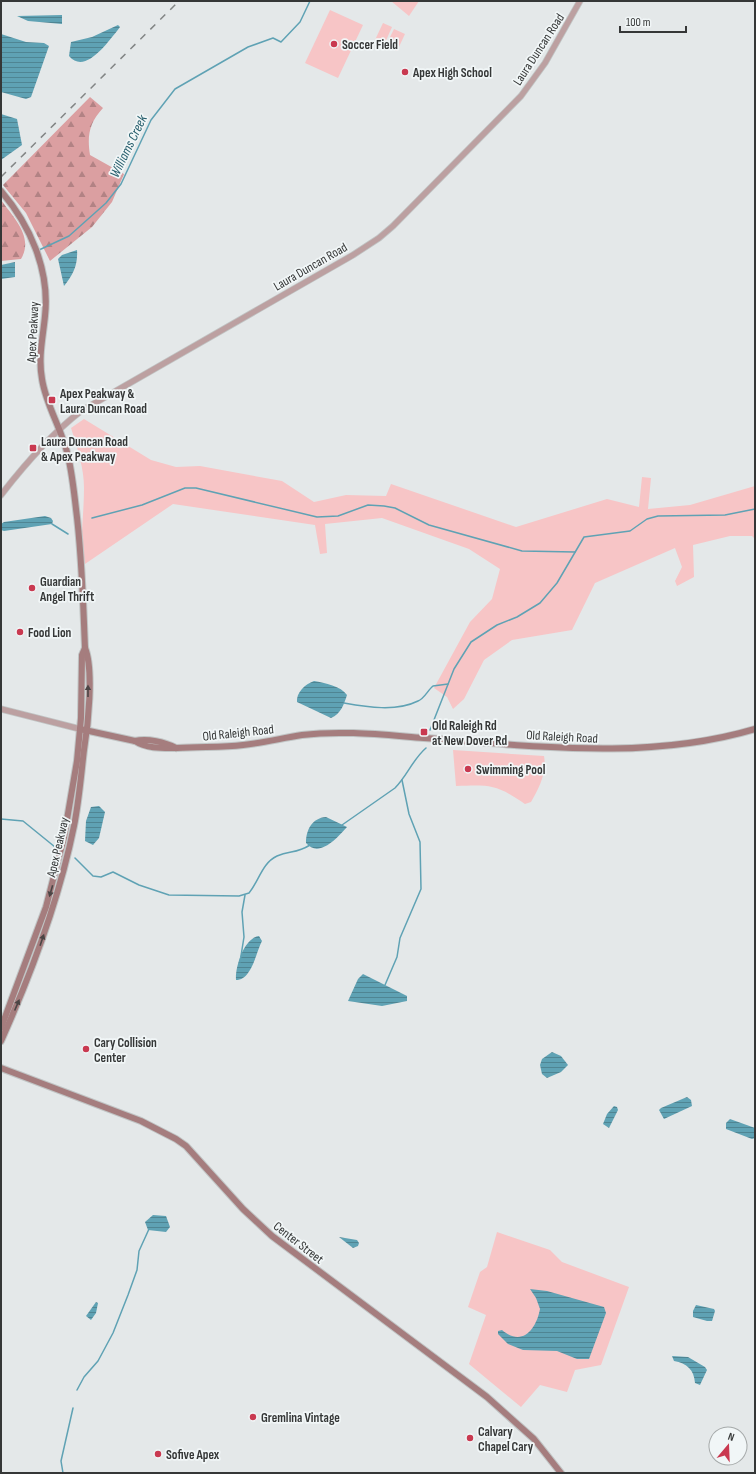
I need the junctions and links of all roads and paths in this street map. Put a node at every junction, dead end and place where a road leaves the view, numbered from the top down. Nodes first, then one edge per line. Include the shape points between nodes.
1 (580, 1) edge
2 (1, 191) edge
3 (59, 429) junction
4 (1, 495) edge
5 (85, 648) junction
6 (1, 709) edge
7 (80, 729) junction
8 (755, 729) edge
9 (87, 730) junction
10 (1, 1028) edge
11 (1, 1041) edge
12 (1, 1068) edge
13 (561, 1473) edge

1 - 3 street, Laura Duncan Road via 545,63 521,96 379,238 88,406
2 - 3 main road, Apex Peakway via 30,232 44,279 46,310 41,370 47,399
3 - 4 street, Laura Duncan Road via 22,468
3 - 5 main road, Apex Peakway via 68,456 76,508
5 - 7 main road, Apex Peakway via 82,655
9 -> 5 main road, Apex Peakway via 88,655
6 - 7 street, Old Raleigh Road
7 - 9 main road, Old Raleigh Road
7 -> 10 main road, Apex Peakway via 73,794 55,877
8 - 9 main road, Old Raleigh Road via 704,741 612,750 549,748 349,733 310,734 236,746 176,748 170,744 142,739 135,741
11 -> 9 main road, Apex Peakway via 35,960 59,886 78,803
12 - 13 main road, Center Street via 141,1121 186,1146 272,1236 488,1397 534,1439

